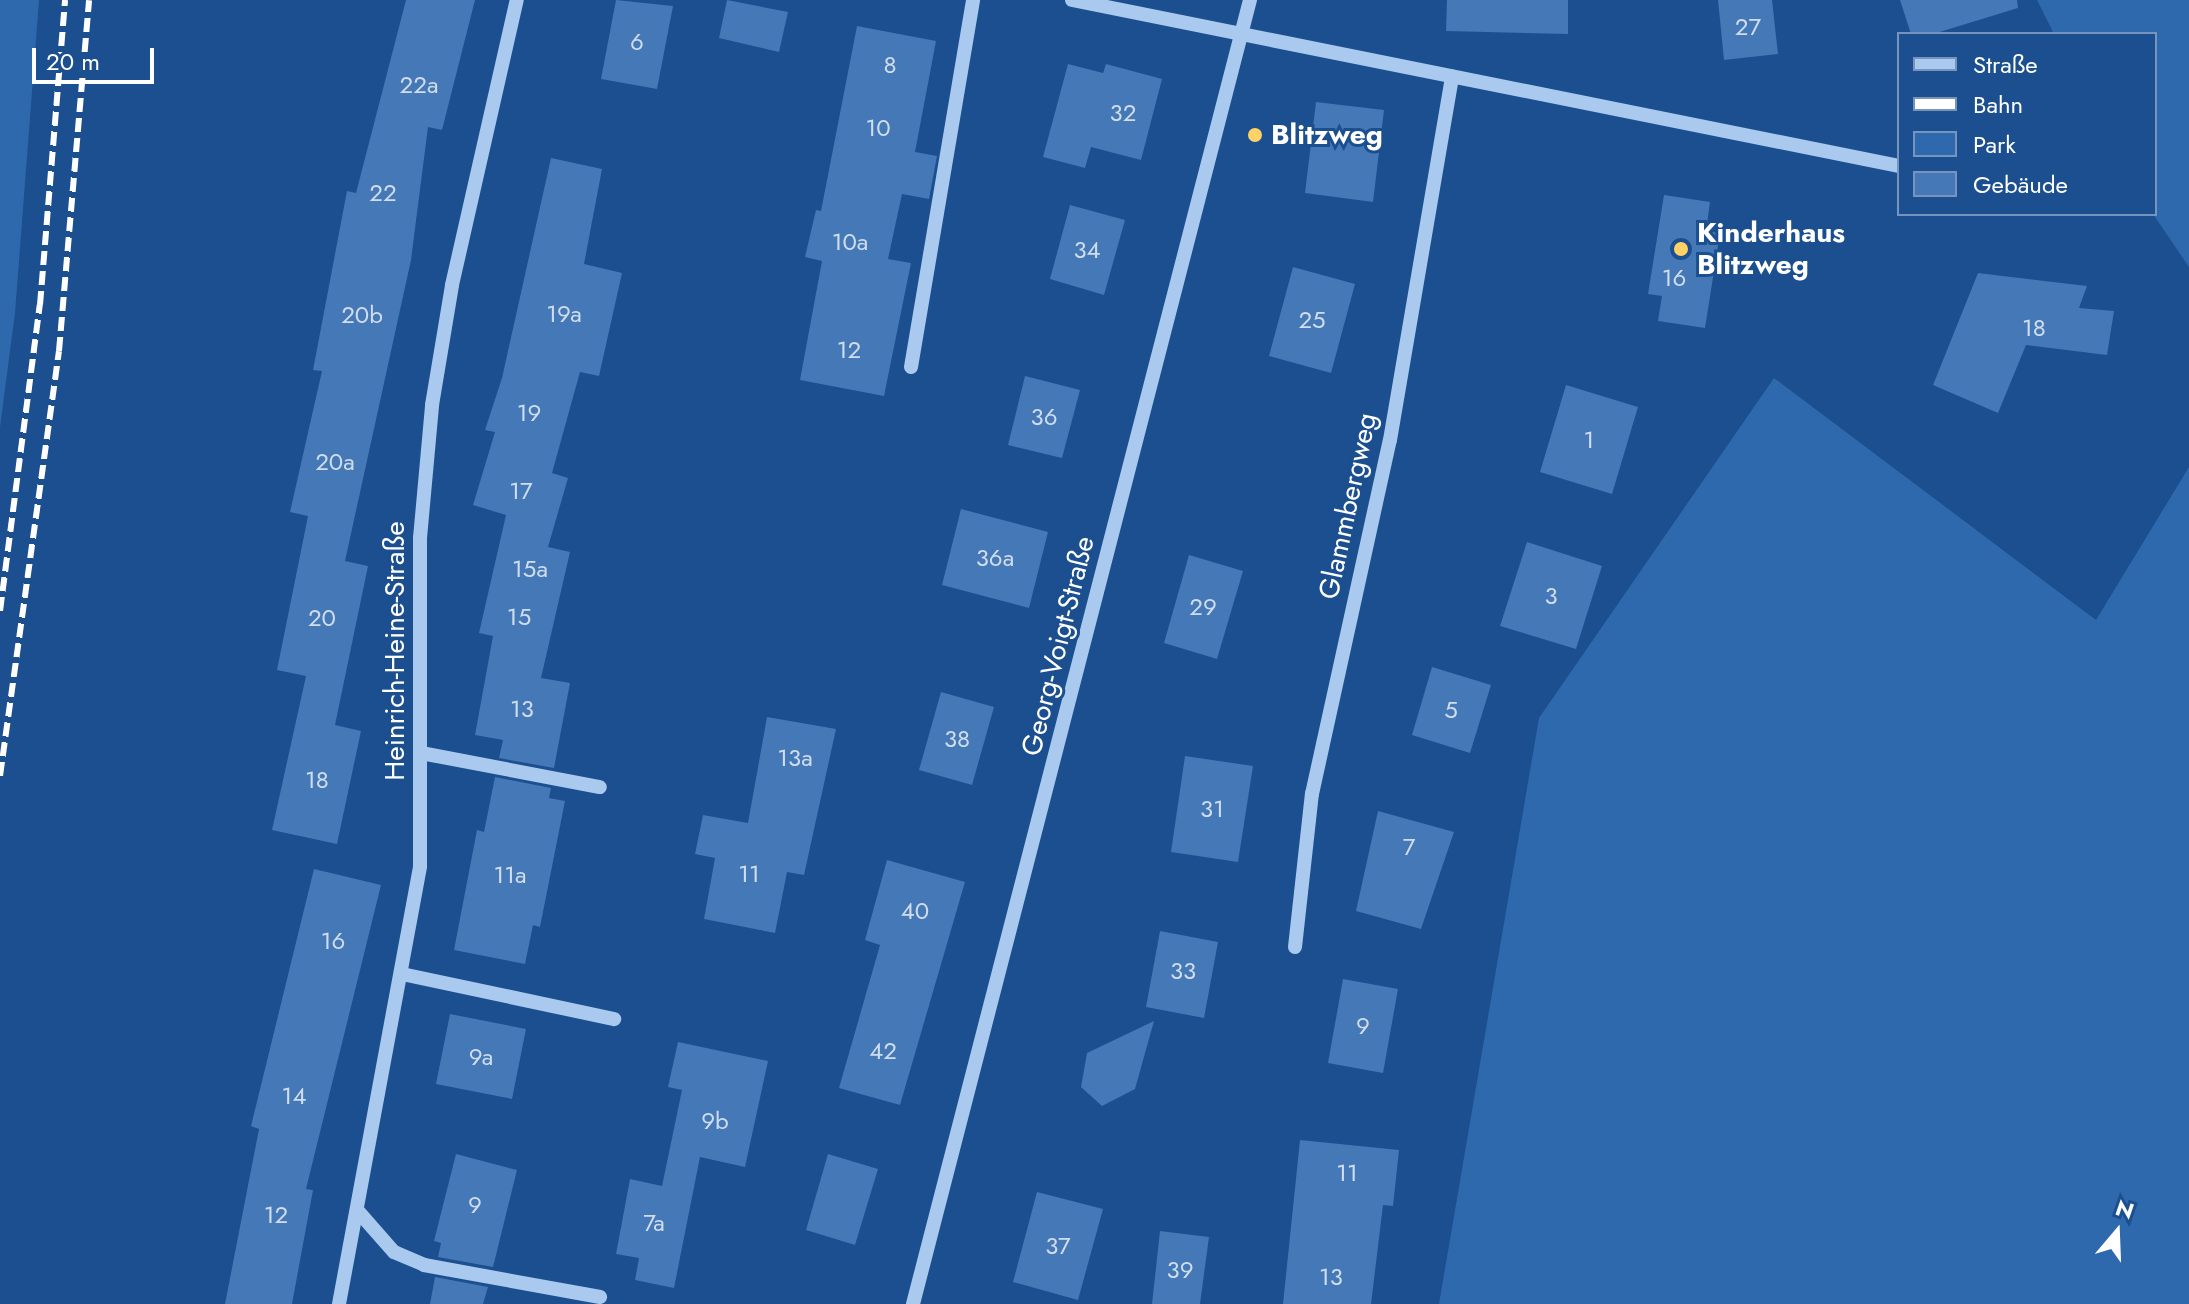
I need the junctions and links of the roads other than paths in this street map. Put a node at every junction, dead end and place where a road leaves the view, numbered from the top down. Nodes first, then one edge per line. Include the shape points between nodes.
1 (517, 0) edge
2 (973, 0) edge
3 (1072, 0) edge
4 (1250, 0) edge
5 (1241, 36) junction
6 (1452, 76) junction
7 (1897, 166) edge
8 (911, 367) dead end
9 (421, 753) junction
10 (600, 787) dead end
11 (1295, 947) dead end
12 (402, 974) junction
13 (614, 1019) dead end
14 (357, 1210) junction
15 (600, 1297) dead end
16 (339, 1304) edge
17 (913, 1304) edge

1 - 9 street, Heinrich-Heine-Straße via 461,242 432,405 420,538
2 - 8 street
3 - 5 street
4 - 5 street, Georg-Voigt-Straße
5 - 6 street
5 - 17 street, Georg-Voigt-Straße
6 - 7 street
6 - 11 street, Glammbergweg via 1390,440 1312,794
9 - 10 street
9 - 12 street, Heinrich-Heine-Straße via 420,866
12 - 13 street
12 - 14 street, Heinrich-Heine-Straße
14 - 15 street via 394,1252 424,1265
14 - 16 street, Heinrich-Heine-Straße

